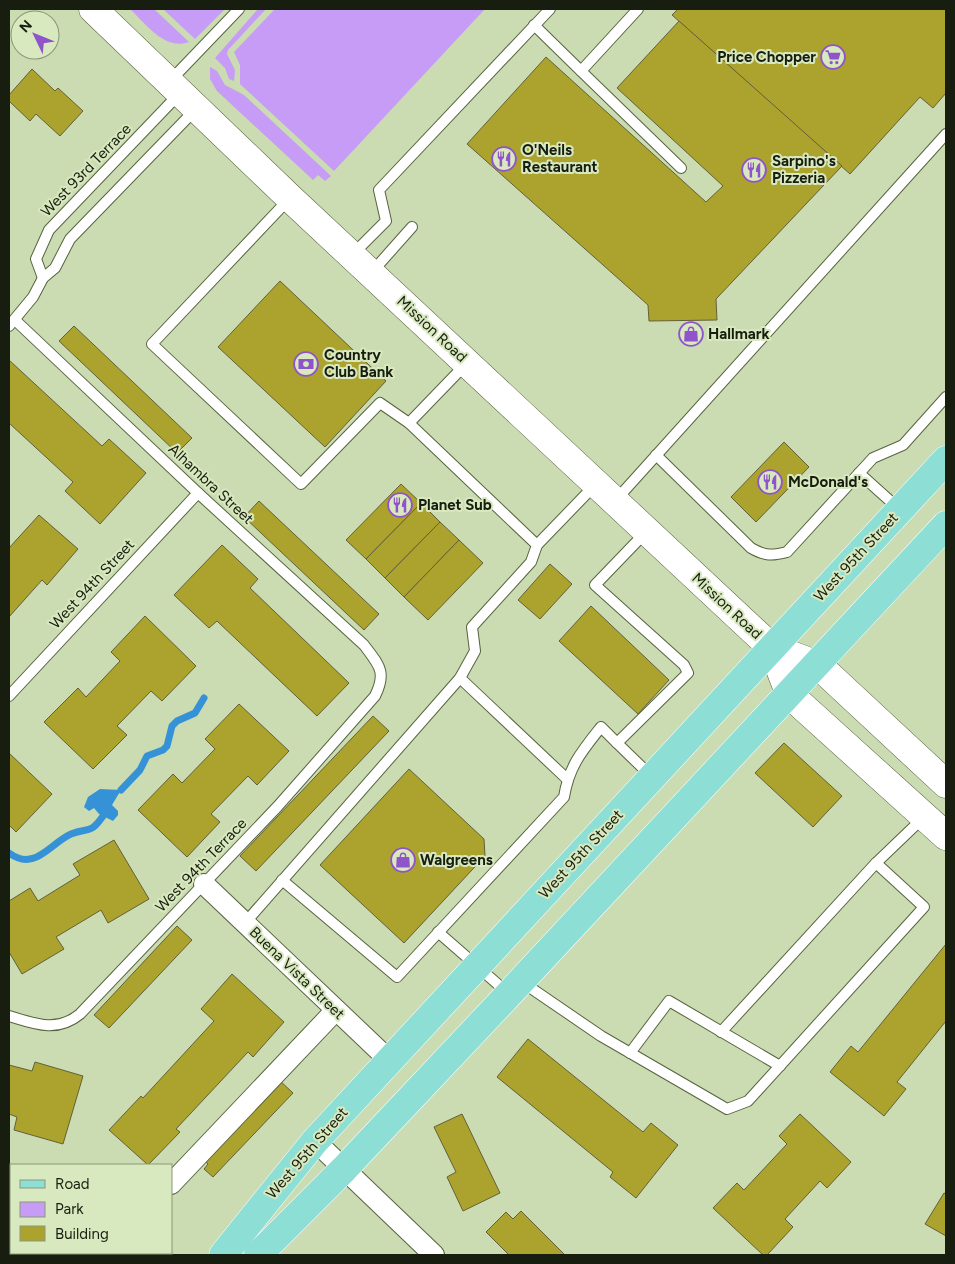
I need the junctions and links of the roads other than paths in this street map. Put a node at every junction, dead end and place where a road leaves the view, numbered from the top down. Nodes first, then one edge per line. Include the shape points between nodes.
1 (93, 9) edge
2 (239, 9) edge
3 (550, 9) edge
4 (638, 9) edge
5 (534, 25) junction
6 (581, 71) junction
7 (182, 94) junction
8 (946, 134) edge
9 (681, 168) dead end
10 (290, 198) junction
11 (412, 227) dead end
12 (362, 264) junction
13 (43, 278) junction
14 (12, 323) edge
15 (468, 363) junction
16 (946, 397) edge
17 (409, 423) junction
18 (656, 455) junction
19 (946, 460) edge
20 (859, 473) junction
21 (198, 493) junction
22 (605, 493) junction
23 (900, 509) junction
24 (946, 525) edge
25 (646, 532) junction
26 (537, 545) junction
27 (772, 648) junction
28 (818, 665) junction
29 (381, 672) joint
30 (460, 678) junction
31 (790, 695) junction
32 (9, 696) edge
33 (617, 743) junction
34 (652, 777) junction
35 (567, 779) junction
36 (944, 779) edge
37 (925, 816) junction
38 (946, 836) edge
39 (876, 863) junction
40 (282, 880) junction
41 (204, 884) junction
42 (245, 923) junction
43 (438, 932) junction
44 (477, 966) junction
45 (515, 988) junction
46 (336, 1010) junction
47 (9, 1016) edge
48 (721, 1032) junction
49 (630, 1053) junction
50 (390, 1061) junction
51 (780, 1066) junction
52 (315, 1141) junction
53 (344, 1168) junction
54 (172, 1183) edge
55 (222, 1255) edge
56 (258, 1255) edge
57 (434, 1255) edge

1 - 7 main road, Mission Road
2 - 7 lane
3 - 5 lane
4 - 6 lane
5 - 6 lane
5 - 12 lane via 379,190 386,220
6 - 9 lane
7 - 10 main road, Mission Road
7 - 13 lane via 70,239 55,268
7 - 13 lane, West 93rd Terrace via 50,230 36,259
8 - 18 lane
10 - 12 main road, Mission Road
10 - 17 lane via 152,344 301,484 380,403
11 - 12 lane
12 - 15 main road, Mission Road
13 - 14 lane via 33,297
14 - 21 lane, Alhambra Street
15 - 17 lane
15 - 22 main road, Mission Road
16 - 20 lane via 902,444 873,458
17 - 26 lane
18 - 20 lane via 751,548 762,555 772,556 788,552
18 - 22 lane
19 - 23 main road, West 95th Street
20 - 23 lane
21 - 29 lane, Alhambra Street via 364,645 380,665
21 - 32 lane, West 94th Street
22 - 25 main road, Mission Road
22 - 26 lane
23 - 27 main road, West 95th Street
24 - 28 main road
25 - 27 main road, Mission Road
25 - 33 lane via 595,585 684,665 688,673
26 - 30 lane via 531,562 472,627 475,651
27 - 28 main road, Mission Road
27 - 31 main road, Mission Road
27 - 34 main road, West 95th Street
28 - 31 main road
28 - 36 main road, Mission Road
29 - 41 lane, West 94th Terrace via 382,684 375,696
30 - 35 lane
30 - 40 lane
31 - 37 main road, Mission Road
31 - 45 main road
33 - 34 lane
33 - 35 lane via 601,727 575,760
34 - 44 main road, West 95th Street
35 - 43 lane via 564,797
37 - 38 main road, Mission Road
37 - 39 lane
39 - 48 lane
39 - 51 lane via 924,907
40 - 42 lane
40 - 43 lane via 397,977
41 - 42 street, Buena Vista Street
41 - 47 lane, West 94th Terrace via 69,1023 49,1026
42 - 46 street, Buena Vista Street
43 - 44 lane
44 - 45 lane
44 - 50 main road, West 95th Street
45 - 49 lane
45 - 53 main road
46 - 50 street, Buena Vista Street
46 - 54 street
48 - 49 lane via 669,1001
48 - 51 lane
49 - 51 lane via 727,1109 748,1101
50 - 52 main road, West 95th Street
52 - 53 street
52 - 55 main road, West 95th Street
53 - 56 main road
53 - 57 street

